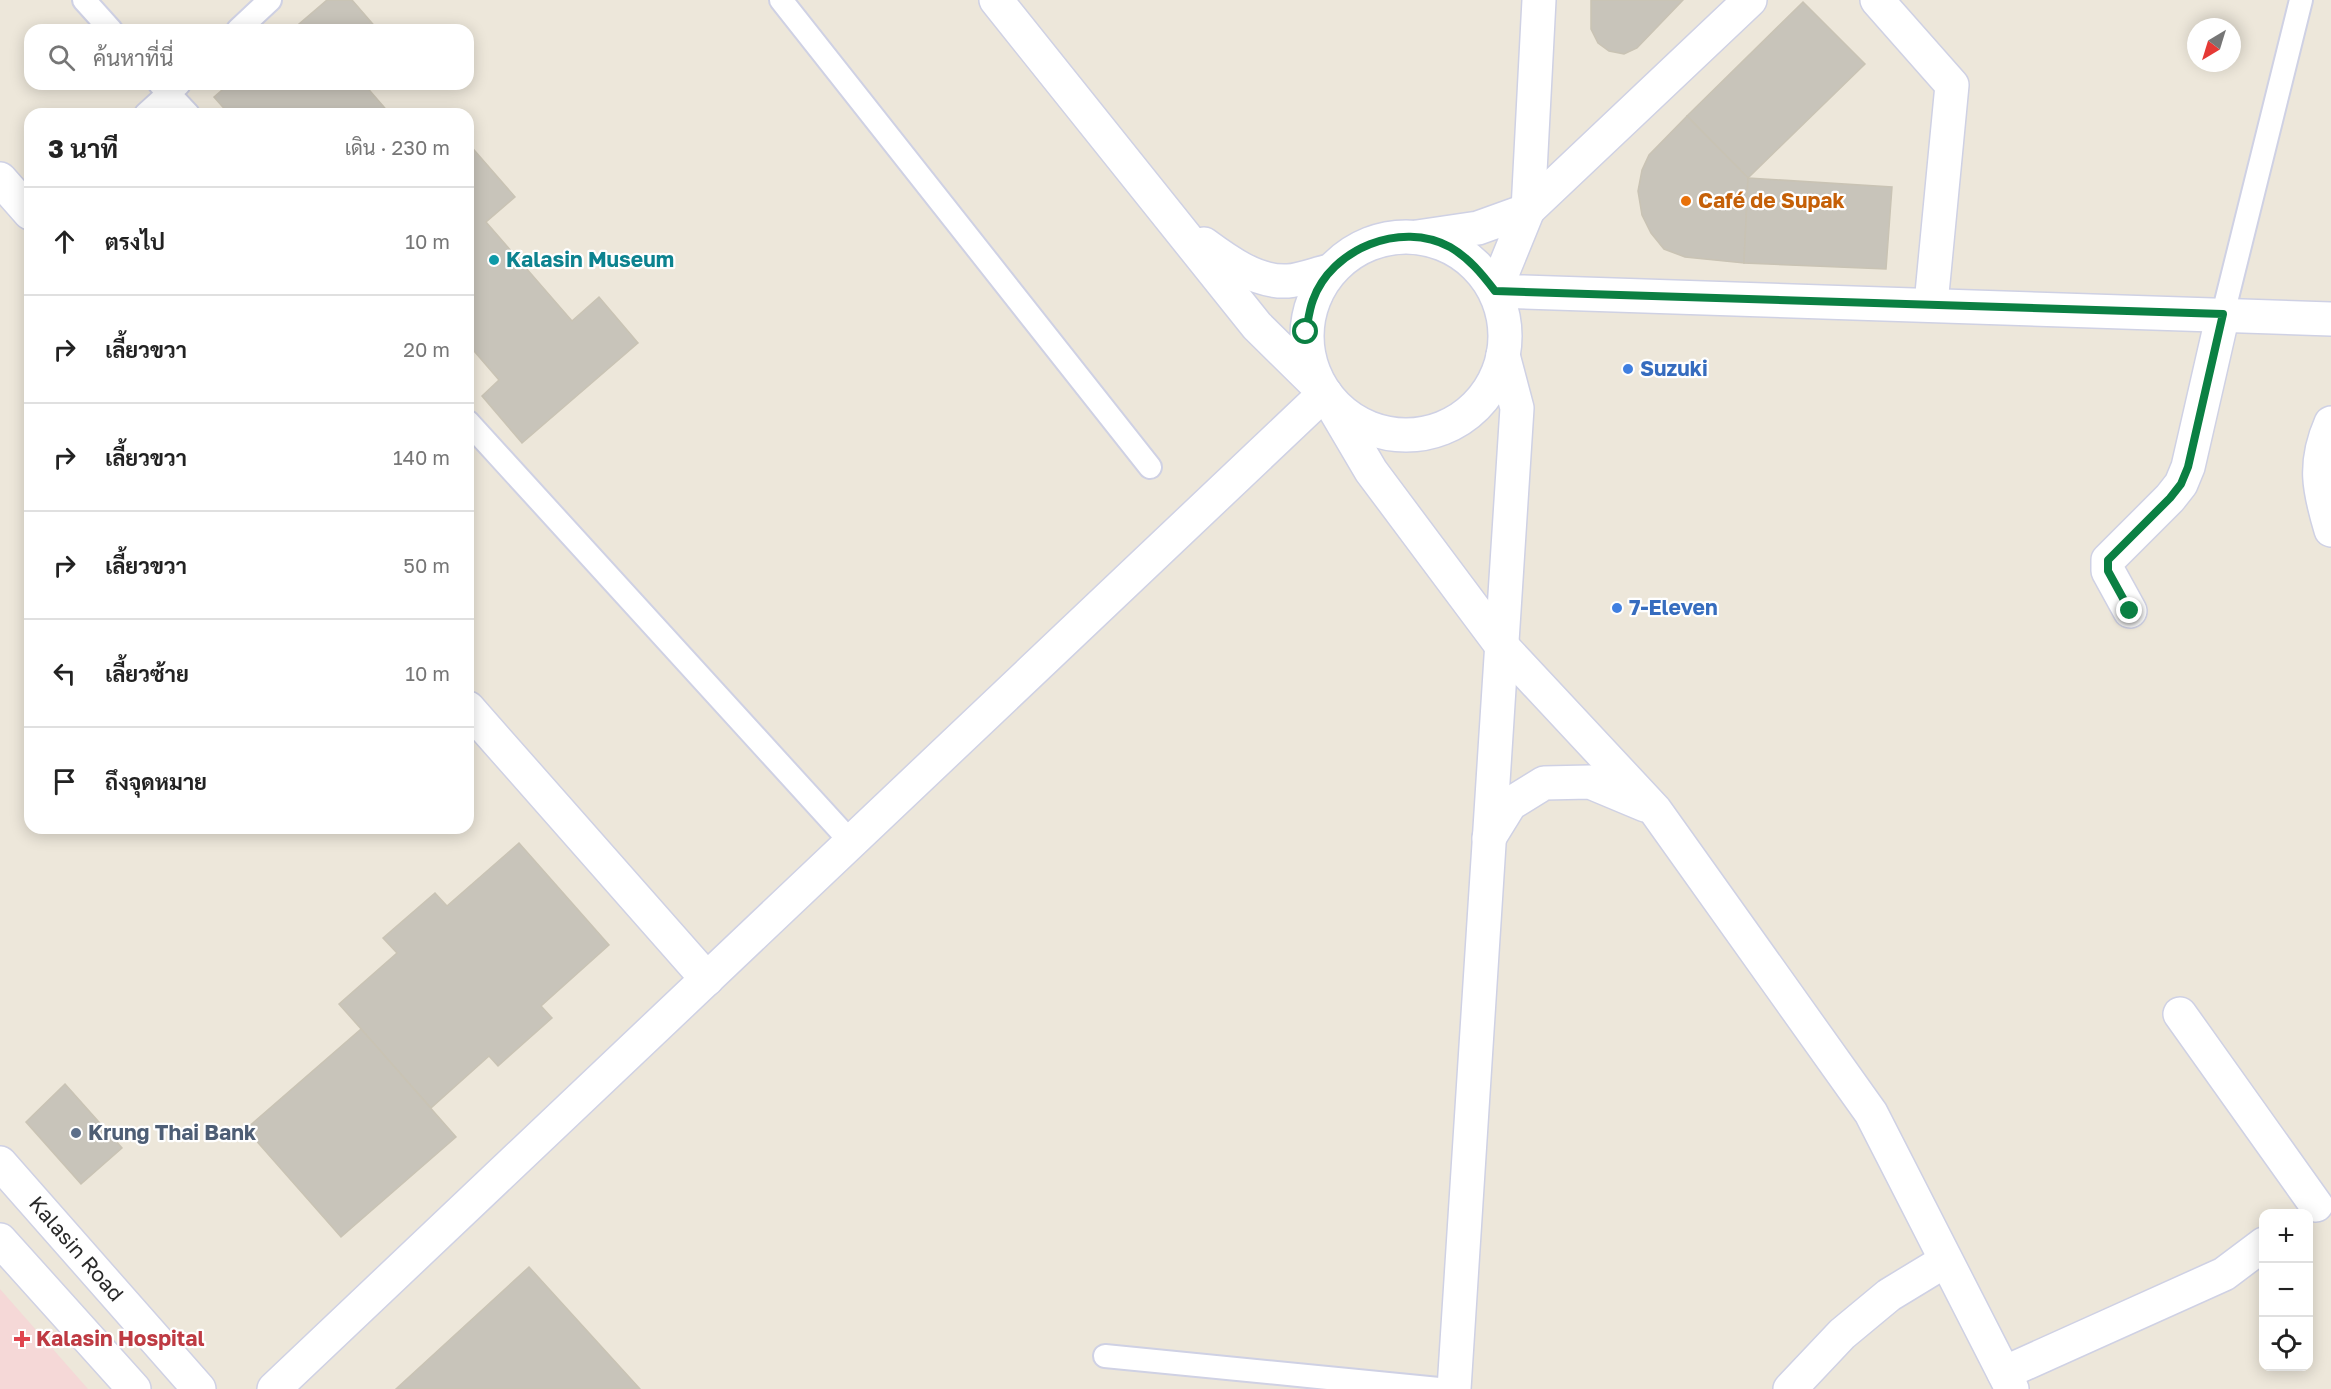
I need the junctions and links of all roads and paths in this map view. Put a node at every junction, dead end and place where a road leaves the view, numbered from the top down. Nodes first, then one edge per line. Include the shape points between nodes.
1 (84, 0) edge
2 (270, 0) edge
3 (781, 0) edge
4 (996, 0) edge
5 (1539, 0) edge
6 (1750, 0) edge
7 (1877, 0) edge
8 (2301, 0) edge
9 (106, 24) edge
10 (244, 24) edge
11 (167, 90) edge
12 (172, 90) edge
13 (151, 108) edge
14 (184, 108) edge
15 (0, 179) edge
16 (24, 206) edge
17 (1527, 210) junction
18 (1178, 225) junction
19 (1417, 237) junction
20 (1329, 271) junction
21 (1495, 291) junction
22 (1931, 304) junction
23 (2223, 314) junction
24 (2331, 319) edge
25 (1503, 355) junction
26 (1325, 393) junction
27 (2331, 423) edge
28 (474, 429) edge
29 (1150, 467) dead end
30 (2331, 530) edge
31 (2130, 611) dead end
32 (1501, 645) junction
33 (474, 715) edge
34 (1655, 810) junction
35 (1488, 840) junction
36 (851, 842) junction
37 (707, 979) junction
38 (2180, 1014) dead end
39 (0, 1163) edge
40 (2317, 1204) edge
41 (0, 1240) edge
42 (2259, 1248) edge
43 (1945, 1261) junction
44 (1105, 1356) dead end
45 (2008, 1381) edge
46 (134, 1389) edge
47 (199, 1389) edge
48 (274, 1389) edge
49 (1439, 1389) edge
50 (1454, 1389) edge
51 (1790, 1389) edge

1 - 9 lane
2 - 10 lane
3 - 29 lane
4 - 18 street
5 - 17 street
6 - 17 street
7 - 22 street via 1952,85
8 - 23 lane
11 - 13 lane
12 - 14 lane
15 - 16 street
17 - 19 street via 1478,228
17 - 21 street
18 - 20 street via 1227,261 1261,277 1287,281
18 - 26 street via 1257,326
19 - 20 street via 1384,238 1354,250
19 - 21 street via 1448,246 1475,265
20 - 26 street via 1313,300 1306,332 1311,364
21 - 22 street
21 - 25 street via 1504,322
22 - 23 street
23 - 24 street
23 - 31 street via 2181,484 2108,560 2108,571
25 - 26 street via 1492,386 1471,411 1443,428 1421,433 1378,431 1348,417
25 - 32 street via 1517,408
26 - 32 street via 1371,471
26 - 36 street
27 - 30 street via 2319,465 2320,494
28 - 36 lane
32 - 34 street
32 - 35 street
33 - 37 street
34 - 35 street via 1590,782 1544,783 1510,804
34 - 43 street via 1871,1113
35 - 50 street
36 - 37 street
37 - 48 street
38 - 40 street
39 - 47 street, Kalasin Road
41 - 46 street
42 - 45 street via 2224,1274
43 - 45 street
43 - 51 street via 1889,1295 1842,1334
44 - 49 lane

